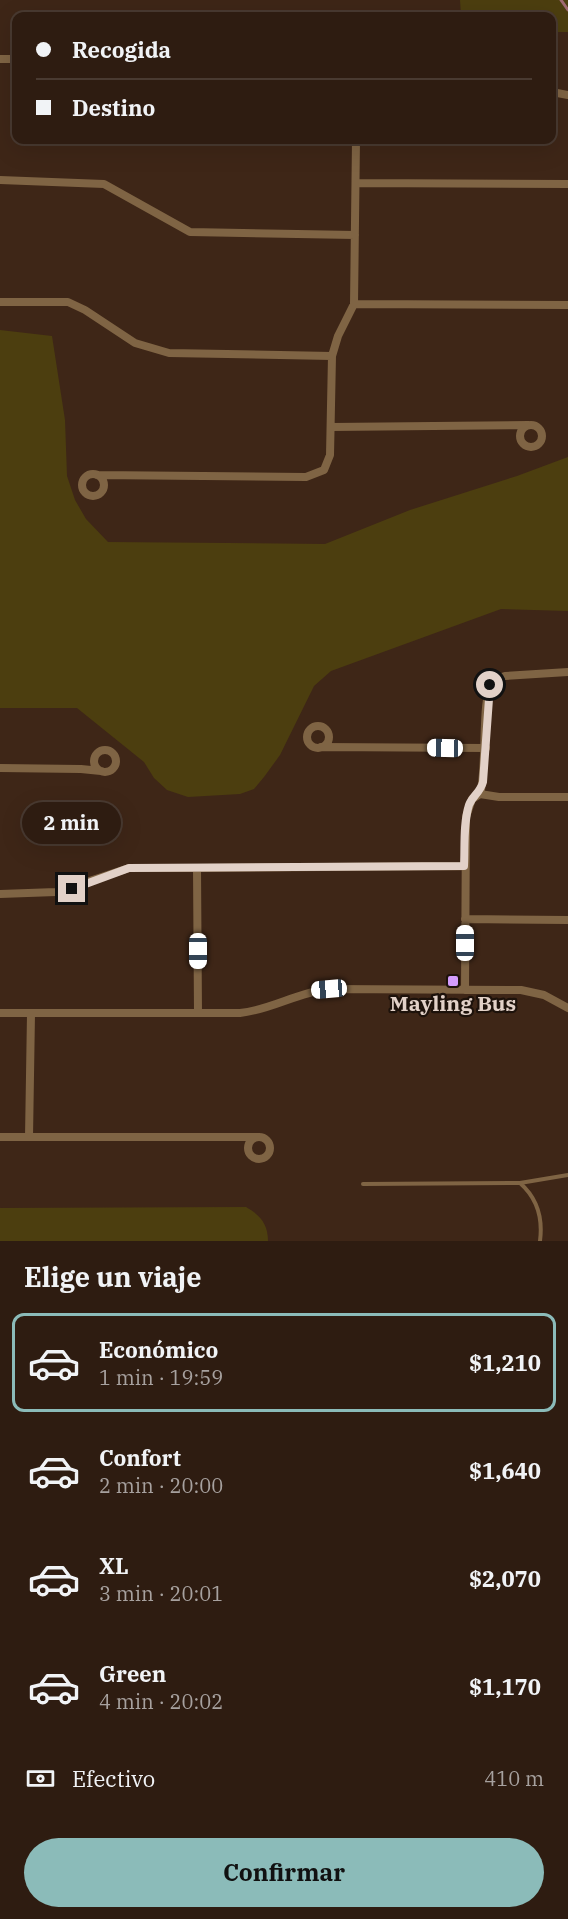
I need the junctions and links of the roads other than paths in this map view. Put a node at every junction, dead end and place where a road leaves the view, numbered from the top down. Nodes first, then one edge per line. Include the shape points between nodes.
1 (356, 144) edge
2 (0, 180) edge
3 (356, 183) junction
4 (568, 184) edge
5 (355, 235) junction
6 (0, 302) edge
7 (354, 304) junction
8 (559, 306) junction
9 (568, 306) edge
10 (568, 311) edge
11 (332, 356) junction
12 (528, 425) junction
13 (331, 427) junction
14 (508, 427) junction
15 (520, 436) junction
16 (97, 475) junction
17 (117, 477) junction
18 (104, 486) junction
19 (568, 672) edge
20 (329, 736) junction
21 (342, 746) junction
22 (321, 747) junction
23 (486, 748) junction
24 (94, 760) junction
25 (0, 768) edge
26 (81, 768) junction
27 (101, 771) junction
28 (480, 794) junction
29 (568, 797) edge
30 (464, 866) junction
31 (197, 868) junction
32 (0, 894) edge
33 (465, 919) junction
34 (568, 920) edge
35 (465, 990) junction
36 (568, 1008) edge
37 (0, 1013) edge
38 (198, 1013) junction
39 (32, 1014) junction
40 (0, 1137) edge
41 (29, 1137) junction
42 (237, 1137) junction
43 (258, 1137) junction
44 (249, 1148) junction
45 (568, 1175) edge
46 (520, 1183) junction
47 (363, 1184) dead end
48 (540, 1241) edge

1 - 3 street
2 - 5 street via 104,184 190,232
3 - 4 street
3 - 5 street
5 - 7 street
6 - 11 street via 68,302 135,344 169,353
7 - 8 street
7 - 11 street
8 - 9 street
8 - 10 street
11 - 13 street
12 - 14 street
12 - 15 street
12 - 15 street via 541,430 541,441 529,446
13 - 14 street
13 - 17 street via 328,463 320,473 306,477
14 - 15 street
16 - 17 street
16 - 18 street
16 - 18 street via 87,477 84,489 95,495
17 - 18 street
19 - 23 street via 493,680 488,693
20 - 21 street
20 - 22 street
20 - 22 street via 320,727 309,732 311,745
21 - 22 street
21 - 23 street
23 - 28 street
24 - 26 street
24 - 27 street
24 - 27 street via 100,752 113,754 114,767
25 - 26 street
26 - 27 street
28 - 29 street
28 - 30 street via 472,800 466,817
30 - 31 street
30 - 33 street
31 - 32 street via 129,868 56,892
31 - 38 street
33 - 34 street
33 - 35 street
35 - 36 street via 530,991
35 - 38 street via 322,990 253,1012
37 - 39 street
38 - 39 street
39 - 41 street
40 - 41 street
41 - 42 street
42 - 43 street
42 - 44 street
43 - 44 street
43 - 44 street via 269,1143 266,1156 256,1158
45 - 46 lane
46 - 47 lane
46 - 48 lane via 532,1193 538,1207

